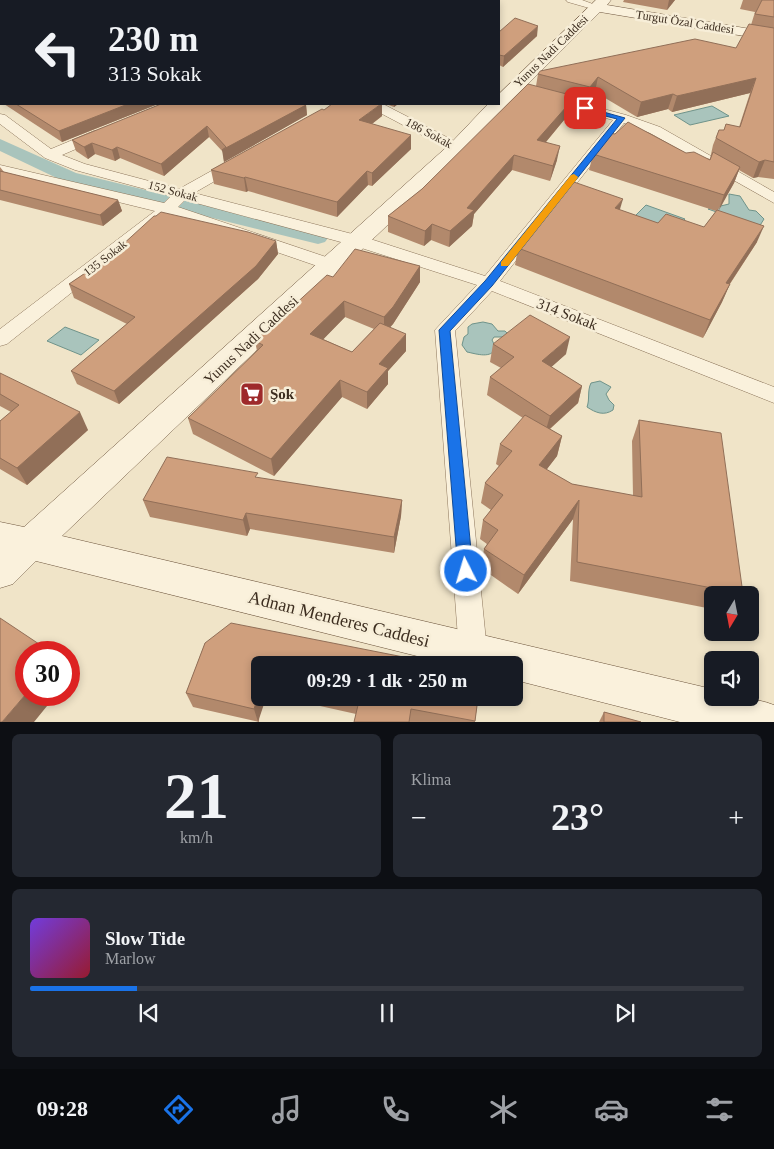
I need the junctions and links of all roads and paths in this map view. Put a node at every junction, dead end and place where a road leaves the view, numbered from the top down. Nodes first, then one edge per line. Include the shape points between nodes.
1 (571, 0) edge
2 (600, 4) edge
3 (774, 37) edge
4 (503, 98) edge
5 (376, 105) edge
6 (497, 105) edge
7 (0, 118) edge
8 (621, 118) junction
9 (110, 130) edge
10 (458, 148) junction
11 (50, 155) junction
12 (250, 155) edge
13 (0, 169) edge
14 (774, 198) edge
15 (174, 202) junction
16 (358, 241) junction
17 (332, 265) junction
18 (489, 283) junction
19 (0, 339) edge
20 (774, 395) edge
21 (14, 541) edge
22 (0, 572) edge
23 (472, 651) junction
24 (765, 722) edge

1 - 2 street
2 - 3 street, Turgut Özal Caddesi
2 - 4 street, Yunus Nadi Caddesi
4 - 8 street via 535,94
5 - 10 street, 186 Sokak
6 - 10 street, Yunus Nadi Caddesi
7 - 11 street, 152 Sokak
8 - 14 street via 655,130
8 - 18 street
9 - 11 street
10 - 16 street, Yunus Nadi Caddesi
11 - 15 street, 152 Sokak
12 - 15 street, 135 Sokak
13 - 15 street, 152 Sokak
15 - 16 street, 152 Sokak
15 - 17 street, 152 Sokak
15 - 19 street, 135 Sokak
16 - 17 street, Yunus Nadi Caddesi
16 - 18 street, 314 Sokak
17 - 21 street, Yunus Nadi Caddesi
18 - 20 street, 314 Sokak
18 - 23 street via 444,330
21 - 22 street, Yunus Nadi Caddesi
21 - 23 street, Adnan Menderes Caddesi
23 - 24 street, Adnan Menderes Caddesi

